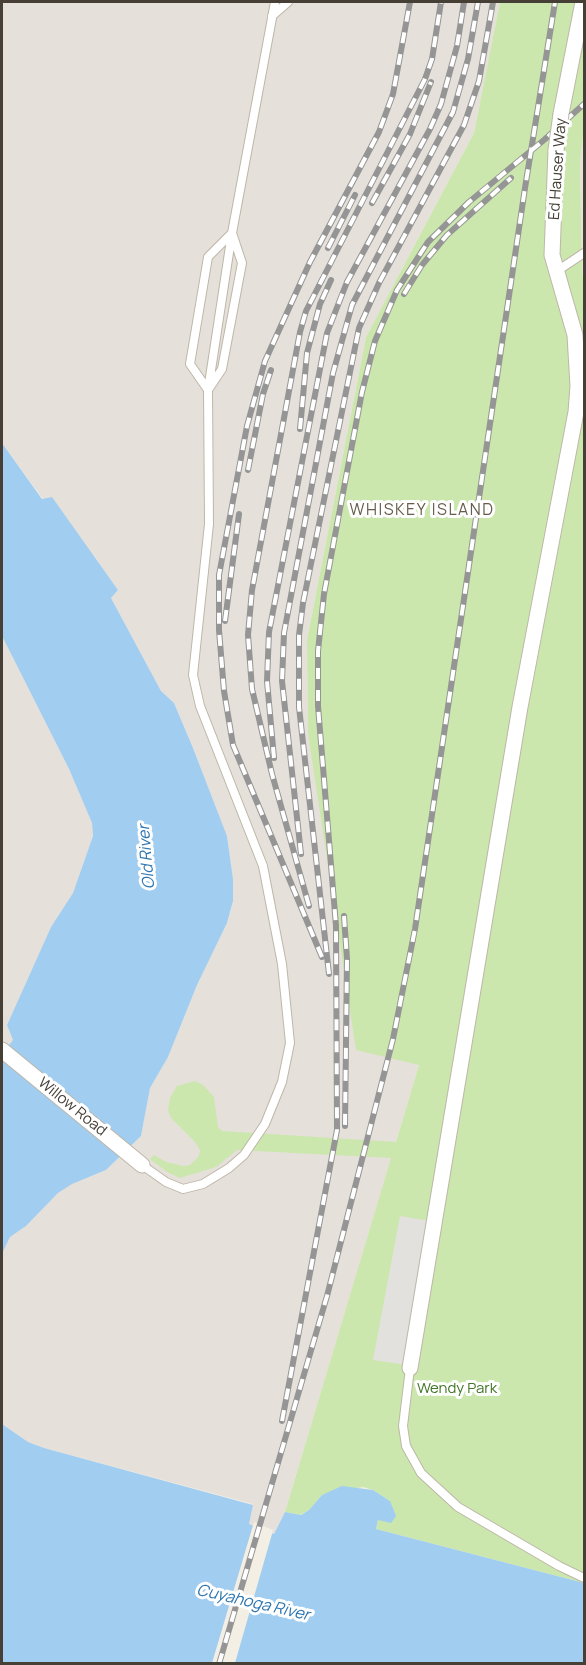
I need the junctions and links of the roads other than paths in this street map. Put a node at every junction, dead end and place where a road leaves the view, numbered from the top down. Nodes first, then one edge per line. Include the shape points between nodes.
1 (275, 2) edge
2 (288, 2) edge
3 (583, 2) edge
4 (272, 16) junction
5 (232, 233) junction
6 (585, 253) edge
7 (557, 270) junction
8 (208, 390) junction
9 (2, 1050) edge
10 (142, 1165) joint
11 (410, 1368) joint
12 (585, 1578) edge

1 - 4 lane
2 - 4 lane
3 - 7 street, Ed Hauser Way, bridge via 556,150 552,255
4 - 5 lane
5 - 8 lane
5 - 8 lane via 242,262 222,369
5 - 8 lane via 208,258 190,364
6 - 7 lane
7 - 11 street, Ed Hauser Way via 575,335 576,412 520,706
8 - 10 lane via 209,524 193,675 200,706 263,866 282,964 290,1043 282,1082 265,1124 244,1155 229,1168 203,1184 183,1188 166,1182
9 - 10 street, Willow Road
11 - 12 lane via 403,1426 406,1446 421,1473 459,1507

